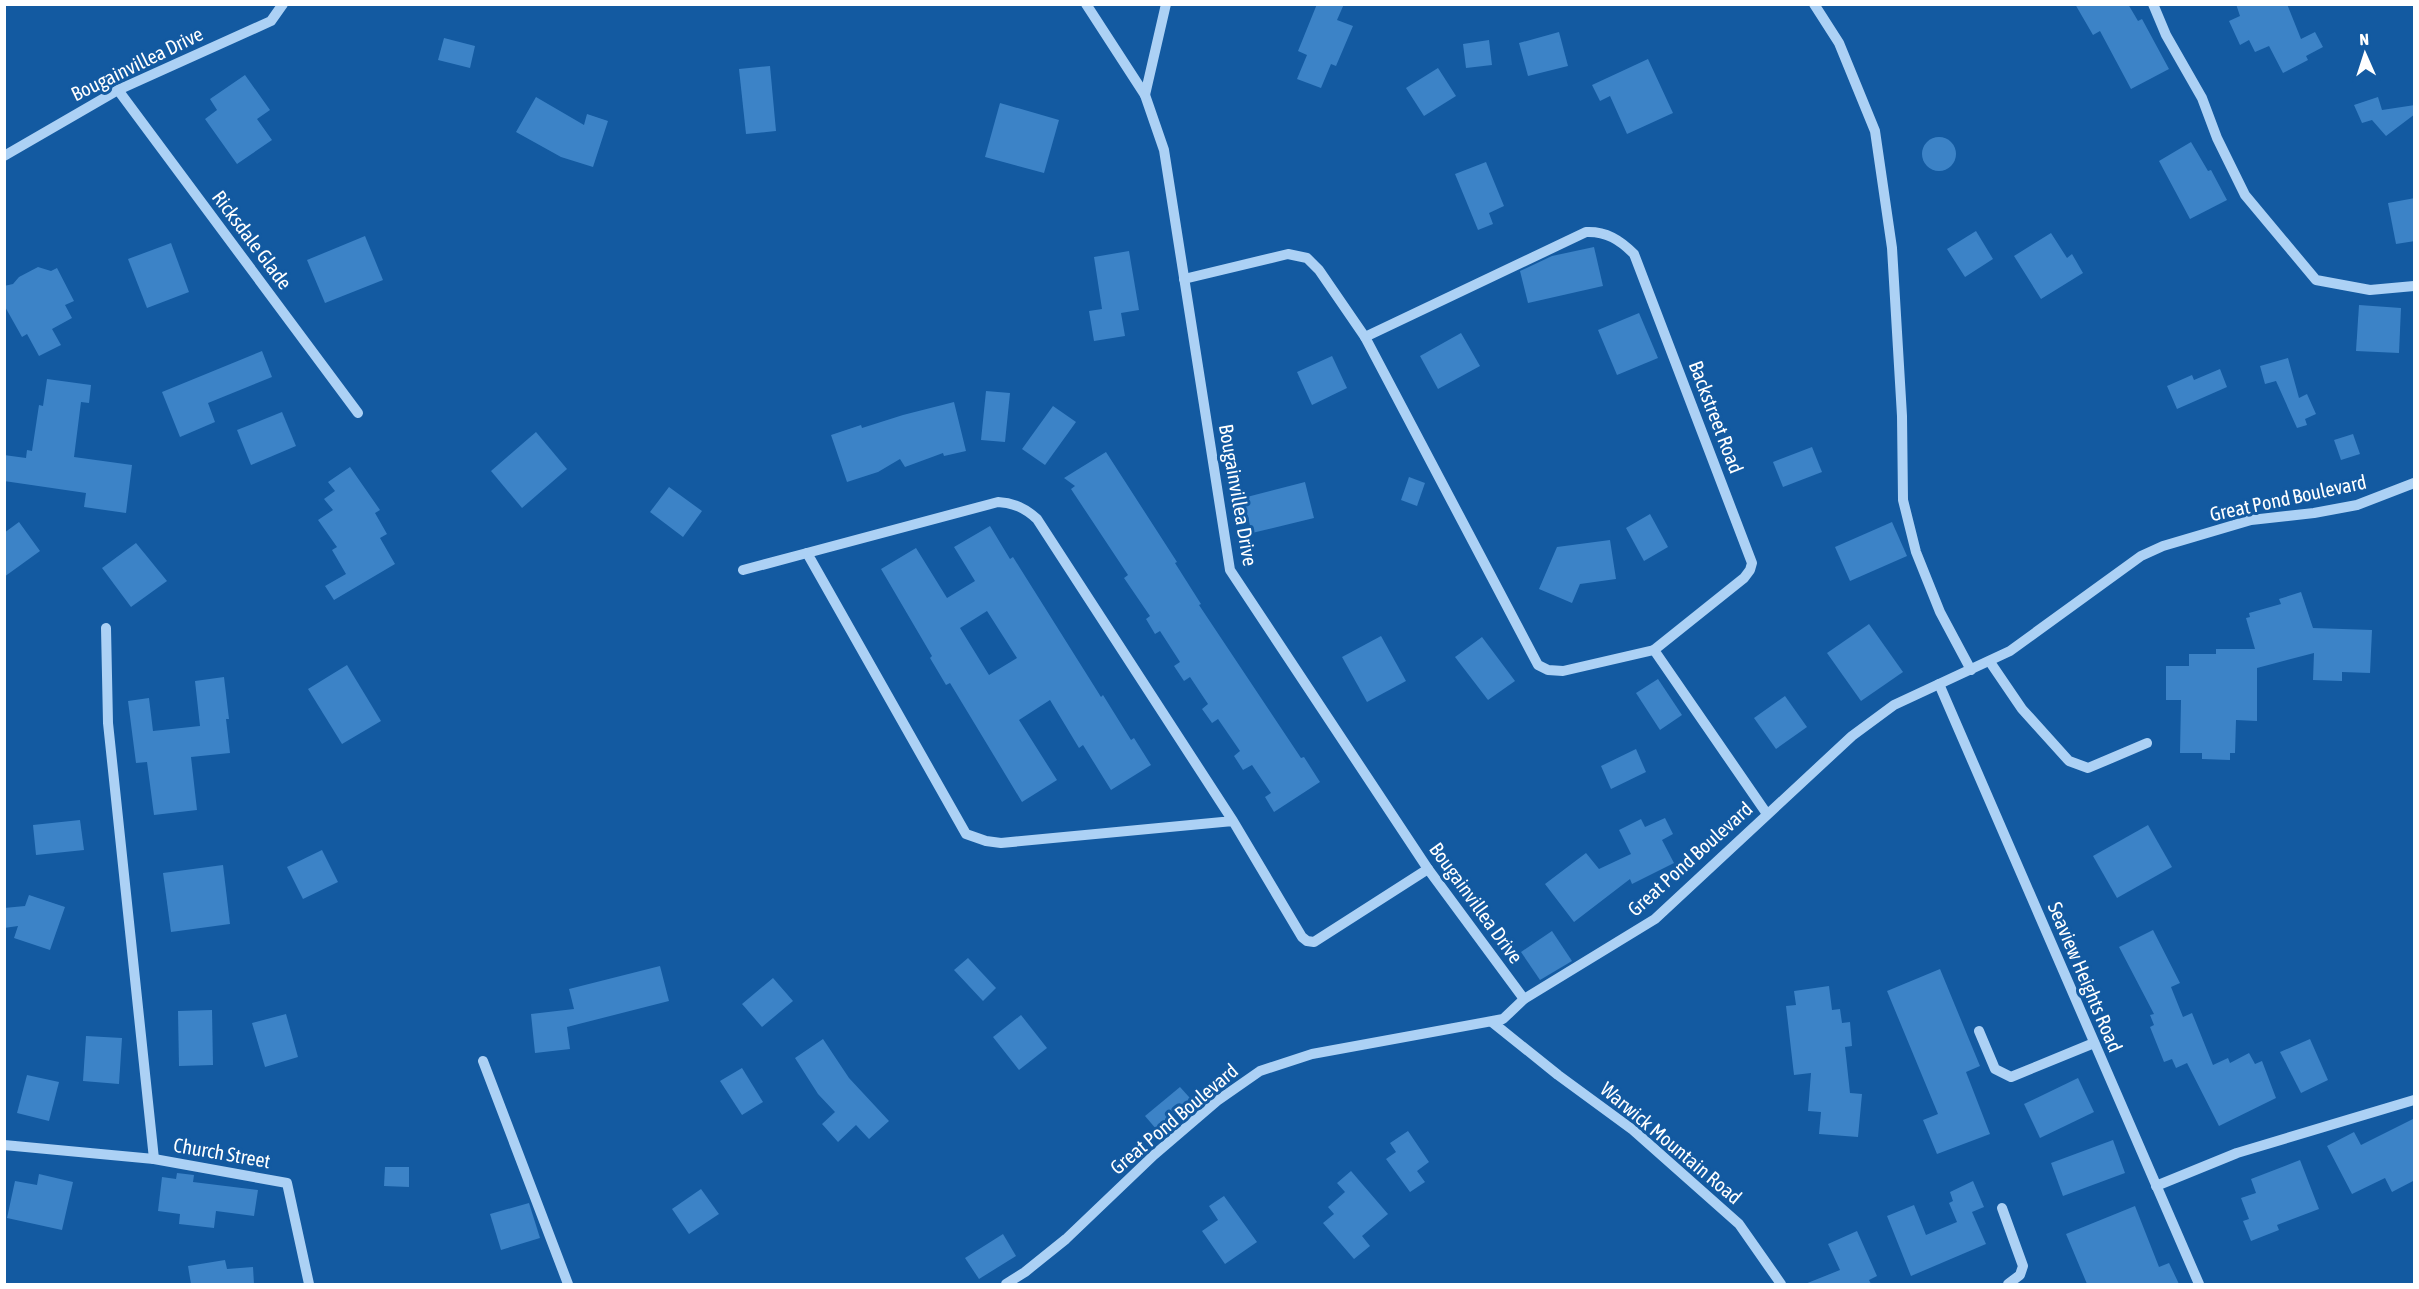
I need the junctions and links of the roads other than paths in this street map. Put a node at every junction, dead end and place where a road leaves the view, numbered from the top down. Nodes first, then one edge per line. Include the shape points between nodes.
1 (283, 4) edge
2 (1086, 4) edge
3 (1166, 4) edge
4 (1814, 4) edge
5 (2153, 4) edge
6 (117, 90) junction
7 (1145, 95) junction
8 (4, 156) edge
9 (1184, 279) junction
10 (2415, 286) edge
11 (1365, 337) junction
12 (358, 413) dead end
13 (2415, 483) edge
14 (807, 553) junction
15 (743, 570) dead end
16 (106, 628) dead end
17 (1654, 650) junction
18 (1990, 662) junction
19 (1971, 670) junction
20 (1939, 684) junction
21 (2147, 743) dead end
22 (1767, 814) junction
23 (1233, 821) junction
24 (1428, 869) junction
25 (1524, 999) junction
26 (1492, 1022) junction
27 (1979, 1031) dead end
28 (2094, 1043) junction
29 (483, 1061) dead end
30 (2415, 1100) edge
31 (4, 1145) edge
32 (154, 1159) junction
33 (2156, 1186) junction
34 (2002, 1208) dead end
35 (309, 1284) edge
36 (568, 1284) edge
37 (1006, 1284) edge
38 (1781, 1284) edge
39 (2008, 1284) edge
40 (2199, 1284) edge

1 - 6 street, Bougainvillea Drive via 271,21
2 - 7 street, Bougainvillea Drive
3 - 7 street
4 - 19 street via 1839,43 1875,131 1892,248 1903,500 1916,552 1940,612
5 - 10 street via 2245,195 2316,280 2370,290
6 - 8 street, Bougainvillea Drive
6 - 12 street, Ricksdale Glade
7 - 9 street, Bougainvillea Drive via 1164,150
9 - 11 street via 1288,254 1306,258
9 - 24 street, Bougainvillea Drive via 1230,570
11 - 17 street via 1538,665 1563,671
11 - 17 street, Backstreet Road via 1586,232 1612,236 1634,254 1752,563 1744,578
13 - 18 street, Great Pond Boulevard via 2357,505 2251,520 2152,550
14 - 15 street
14 - 23 street via 966,834 1001,843
14 - 23 street via 998,502 1011,502 1026,510 1037,519
16 - 32 street via 108,723
17 - 22 street
18 - 19 street, Great Pond Boulevard
18 - 21 street via 2022,709 2069,761 2088,768
19 - 20 street, Great Pond Boulevard
20 - 22 street, Great Pond Boulevard via 1894,705 1852,736
20 - 28 street, Seaview Heights Road
22 - 25 street, Great Pond Boulevard via 1655,920
23 - 24 street via 1307,941 1314,942
24 - 25 street, Bougainvillea Drive
25 - 26 street, Great Pond Boulevard via 1503,1019
26 - 37 street, Great Pond Boulevard via 1312,1054 1260,1071 1217,1101 1066,1239
26 - 38 street, Warwick Mountain Road via 1633,1130 1739,1224
27 - 28 street via 1995,1070 2011,1077
28 - 33 street, Seaview Heights Road
29 - 36 street
30 - 33 street via 2237,1153
31 - 32 street
32 - 35 street, Church Street via 287,1183
33 - 40 street, Seaview Heights Road
34 - 39 street via 2023,1266 2020,1275

